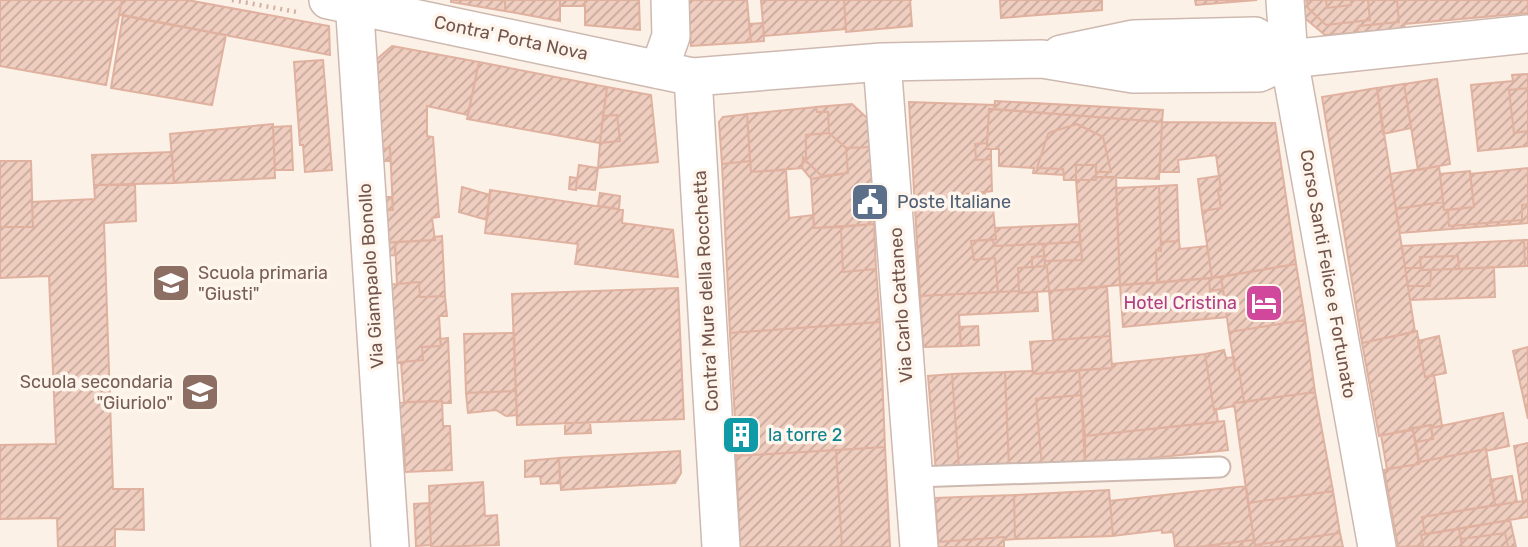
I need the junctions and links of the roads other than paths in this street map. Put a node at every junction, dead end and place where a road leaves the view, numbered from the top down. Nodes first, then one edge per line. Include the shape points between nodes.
1 (670, 0) edge
2 (1285, 0) edge
3 (345, 2) edge
4 (1528, 34) edge
5 (1289, 59) junction
6 (882, 62) junction
7 (676, 73) junction
8 (1220, 467) dead end
9 (914, 477) junction
10 (390, 547) edge
11 (721, 547) edge
12 (919, 547) edge
13 (1377, 547) edge

1 - 7 street
2 - 5 street, Corso Santi Felice e Fortunato
3 - 7 street, Contra' Porta Nova
3 - 10 street, Via Giampaolo Bonollo
4 - 5 street
5 - 6 street, Contra' Porta Nova via 1255,36 1133,39 1042,59
5 - 13 street, Corso Santi Felice e Fortunato
6 - 7 street, Contra' Porta Nova
6 - 9 street, Via Carlo Cattaneo
7 - 11 street, Contra' Mure della Rocchetta
8 - 9 lane
9 - 12 street, Via Carlo Cattaneo

